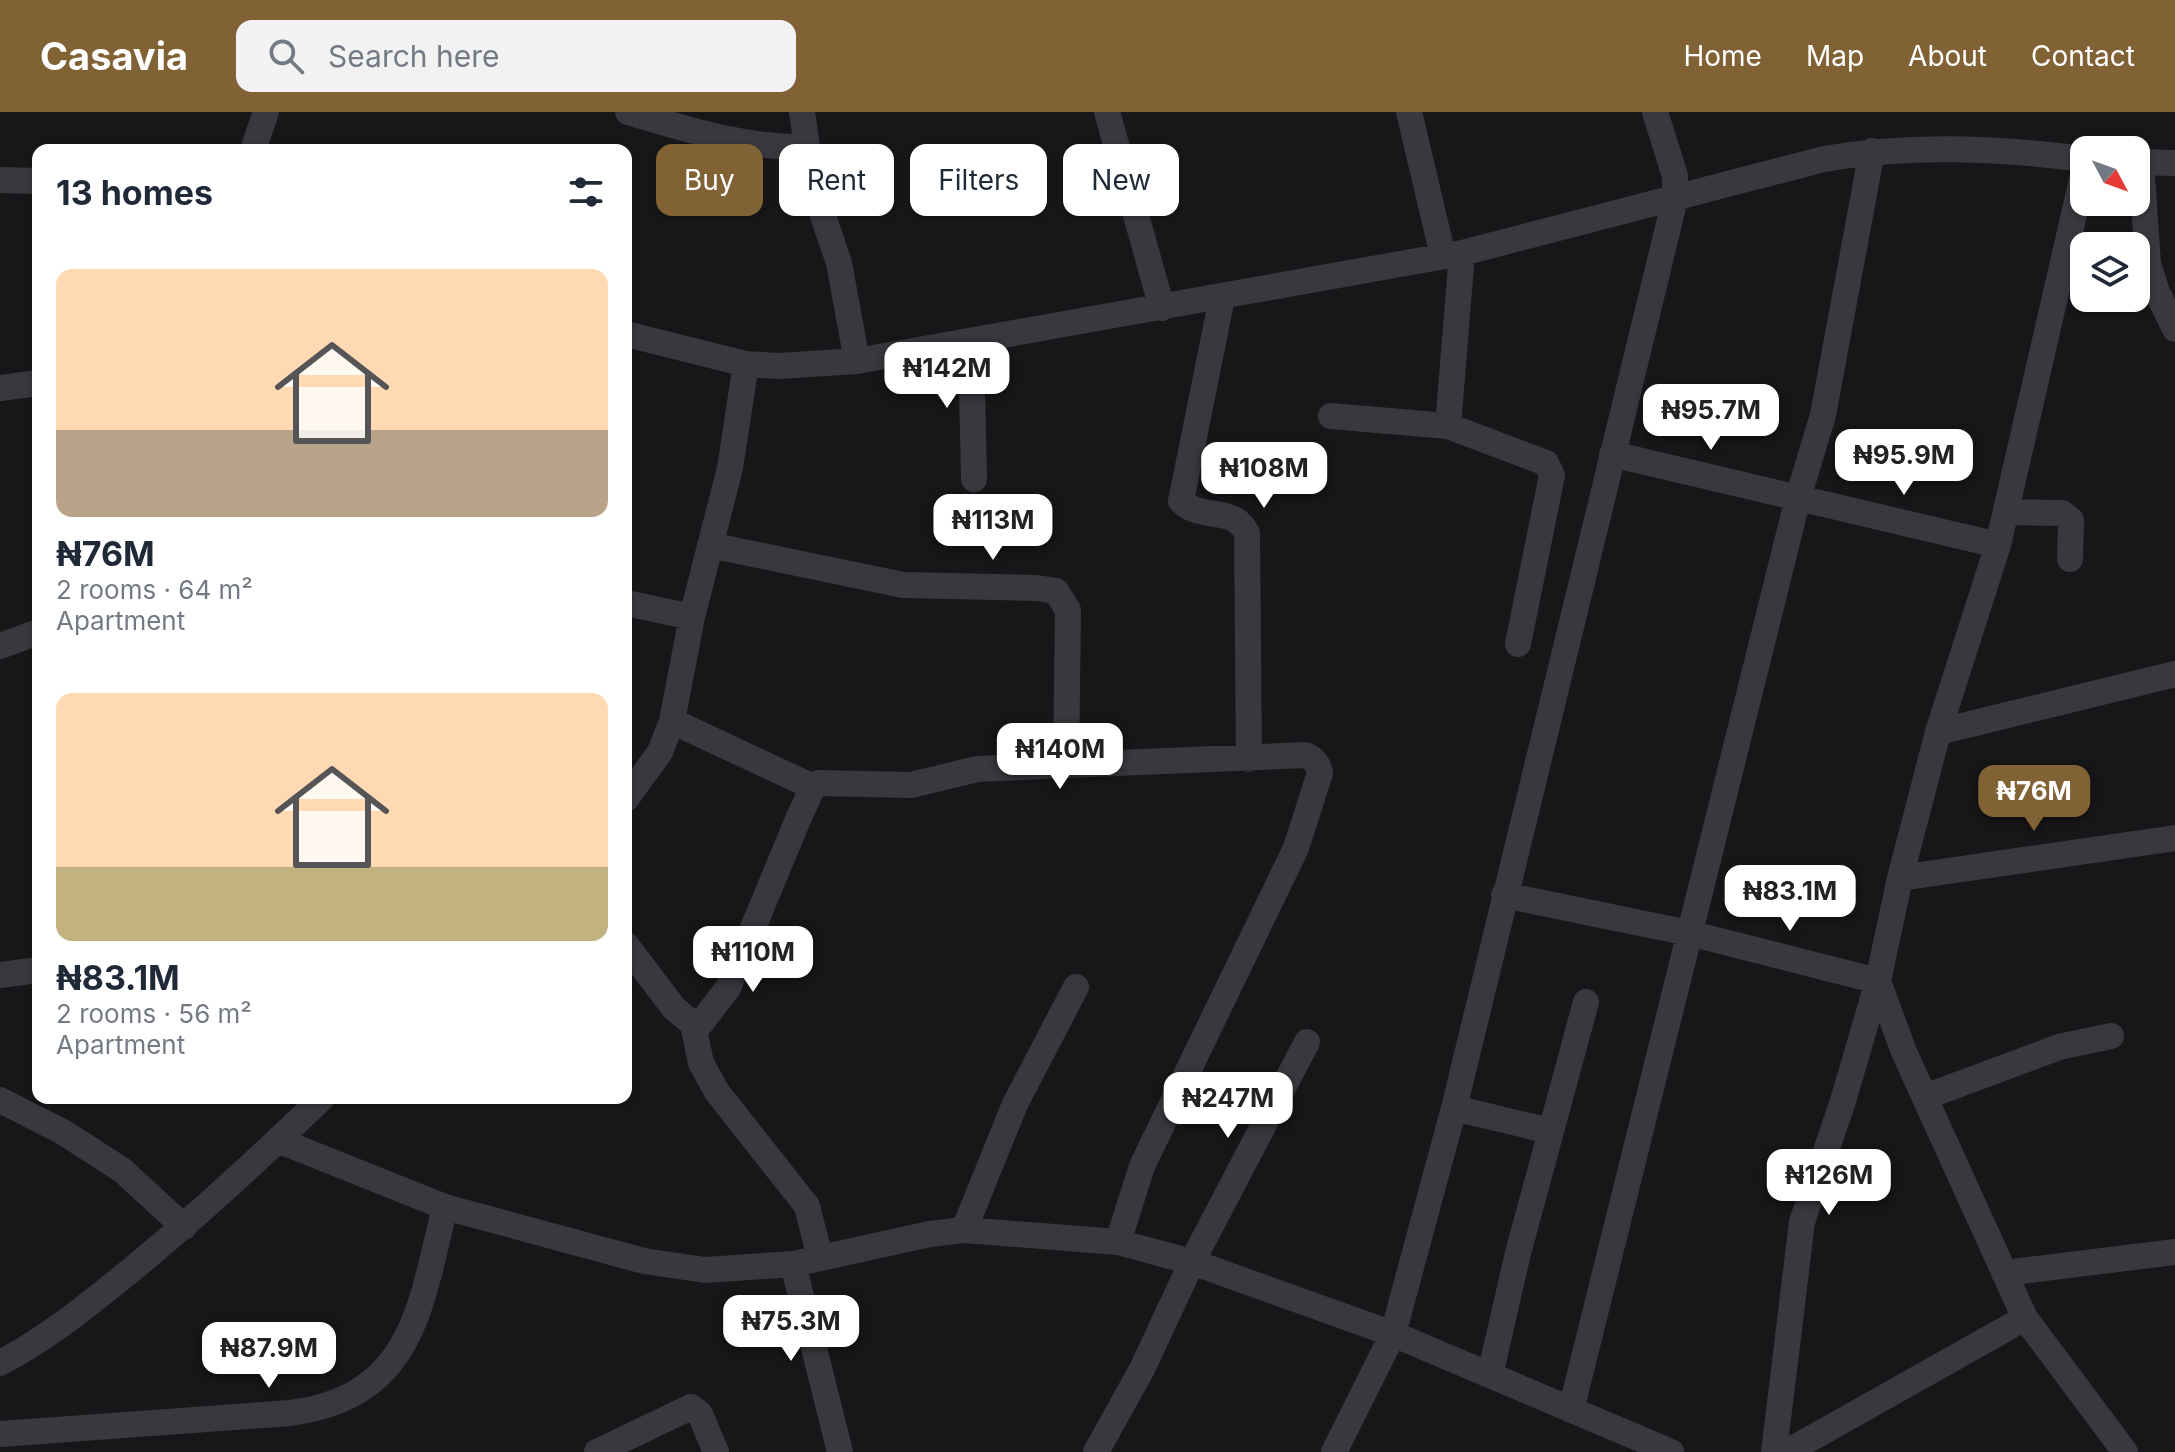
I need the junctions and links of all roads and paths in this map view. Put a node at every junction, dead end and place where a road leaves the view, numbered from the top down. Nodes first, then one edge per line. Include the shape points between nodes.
1 (266, 112) edge
2 (628, 112) edge
3 (802, 112) edge
4 (1107, 112) edge
5 (1409, 112) edge
6 (1655, 112) edge
7 (255, 144) edge
8 (805, 144) edge
9 (779, 147) edge
10 (1872, 151) junction
11 (2070, 157) edge
12 (2150, 162) edge
13 (2175, 163) edge
14 (0, 180) edge
15 (32, 181) edge
16 (1675, 199) junction
17 (823, 216) edge
18 (2074, 216) edge
19 (2143, 216) edge
20 (1452, 254) junction
21 (1222, 298) junction
22 (1162, 308) junction
23 (2175, 329) edge
24 (632, 336) edge
25 (971, 341) junction
26 (857, 361) junction
27 (746, 364) junction
28 (32, 384) edge
29 (0, 388) edge
30 (1331, 416) dead end
31 (1448, 426) junction
32 (1612, 454) junction
33 (974, 479) dead end
34 (1798, 498) junction
35 (2006, 512) junction
36 (710, 545) junction
37 (1998, 545) junction
38 (2070, 559) dead end
39 (632, 604) edge
40 (692, 617) junction
41 (32, 634) edge
42 (1518, 644) dead end
43 (0, 646) edge
44 (2175, 674) edge
45 (672, 721) junction
46 (1938, 732) junction
47 (1249, 759) junction
48 (1066, 765) junction
49 (813, 787) junction
50 (632, 791) edge
51 (2175, 838) edge
52 (1900, 878) junction
53 (1504, 895) junction
54 (1689, 933) junction
55 (632, 953) edge
56 (32, 971) edge
57 (0, 975) edge
58 (1878, 981) junction
59 (1076, 987) dead end
60 (1586, 1002) dead end
61 (693, 1024) junction
62 (2111, 1036) dead end
63 (1307, 1042) dead end
64 (1925, 1097) junction
65 (0, 1100) edge
66 (312, 1104) edge
67 (1454, 1108) junction
68 (1550, 1131) junction
69 (280, 1141) junction
70 (445, 1207) junction
71 (184, 1227) junction
72 (964, 1230) junction
73 (1118, 1242) junction
74 (2175, 1252) edge
75 (820, 1258) junction
76 (1192, 1262) junction
77 (793, 1264) junction
78 (2004, 1273) junction
79 (2025, 1318) junction
80 (1393, 1334) junction
81 (0, 1363) edge
82 (1490, 1375) junction
83 (1571, 1410) junction
84 (0, 1434) edge
85 (597, 1452) edge
86 (716, 1452) edge
87 (840, 1452) edge
88 (1096, 1452) edge
89 (1334, 1452) edge
90 (1671, 1452) edge
91 (1774, 1452) edge
92 (1787, 1452) edge
93 (2125, 1452) edge

1 - 7 street
2 - 9 street
3 - 8 street
4 - 22 street
5 - 20 street
6 - 16 street via 1675,176
10 - 11 street via 2012,150
10 - 16 street
10 - 34 street via 1823,415
12 - 13 street
14 - 15 street
16 - 20 street
16 - 32 street
17 - 26 street via 839,263
18 - 35 street
19 - 23 street via 2148,263
20 - 21 street
20 - 31 street
21 - 22 street
21 - 47 street via 1181,501 1189,509 1234,517 1247,533
22 - 25 street
24 - 27 street
25 - 26 street
25 - 33 street
26 - 27 street
27 - 36 street via 730,468
28 - 29 street
30 - 31 street
31 - 42 street via 1535,457 1552,475
32 - 34 street
32 - 53 street
34 - 37 street
34 - 54 street
35 - 37 street
35 - 38 street via 2068,516
36 - 40 street
36 - 48 street via 903,585 1056,591 1068,610
37 - 46 street
39 - 40 street
40 - 45 street
41 - 43 street
44 - 46 street
45 - 49 street
45 - 50 street via 660,752
46 - 52 street
47 - 48 street
47 - 73 street via 1305,755 1319,765 1320,773 1296,848 1142,1166
48 - 49 street via 977,769 911,785
49 - 61 street via 728,988 708,1017
51 - 52 street
52 - 58 street
53 - 54 street
53 - 67 street
54 - 58 street
54 - 83 street
55 - 61 street via 674,1008
56 - 57 street
58 - 64 street
58 - 91 street via 1802,1222
59 - 72 street via 1015,1104
60 - 68 street
61 - 75 street via 701,1063 717,1092 807,1206
62 - 64 street via 2059,1047
63 - 76 street
64 - 78 street
65 - 71 street via 122,1170
66 - 69 street
67 - 68 street
67 - 80 street
68 - 82 street
69 - 70 street
69 - 71 street
70 - 77 street via 644,1261 705,1270
70 - 84 street via 410,1337 370,1385 343,1401 290,1413
71 - 81 street via 66,1323
72 - 73 street
72 - 75 street
73 - 76 street
74 - 78 street
75 - 77 street
76 - 80 street
76 - 88 street
77 - 87 street
78 - 79 street
79 - 92 street
79 - 93 street
80 - 82 street
80 - 89 street
82 - 83 street
83 - 90 street
85 - 86 street via 691,1407 700,1414

